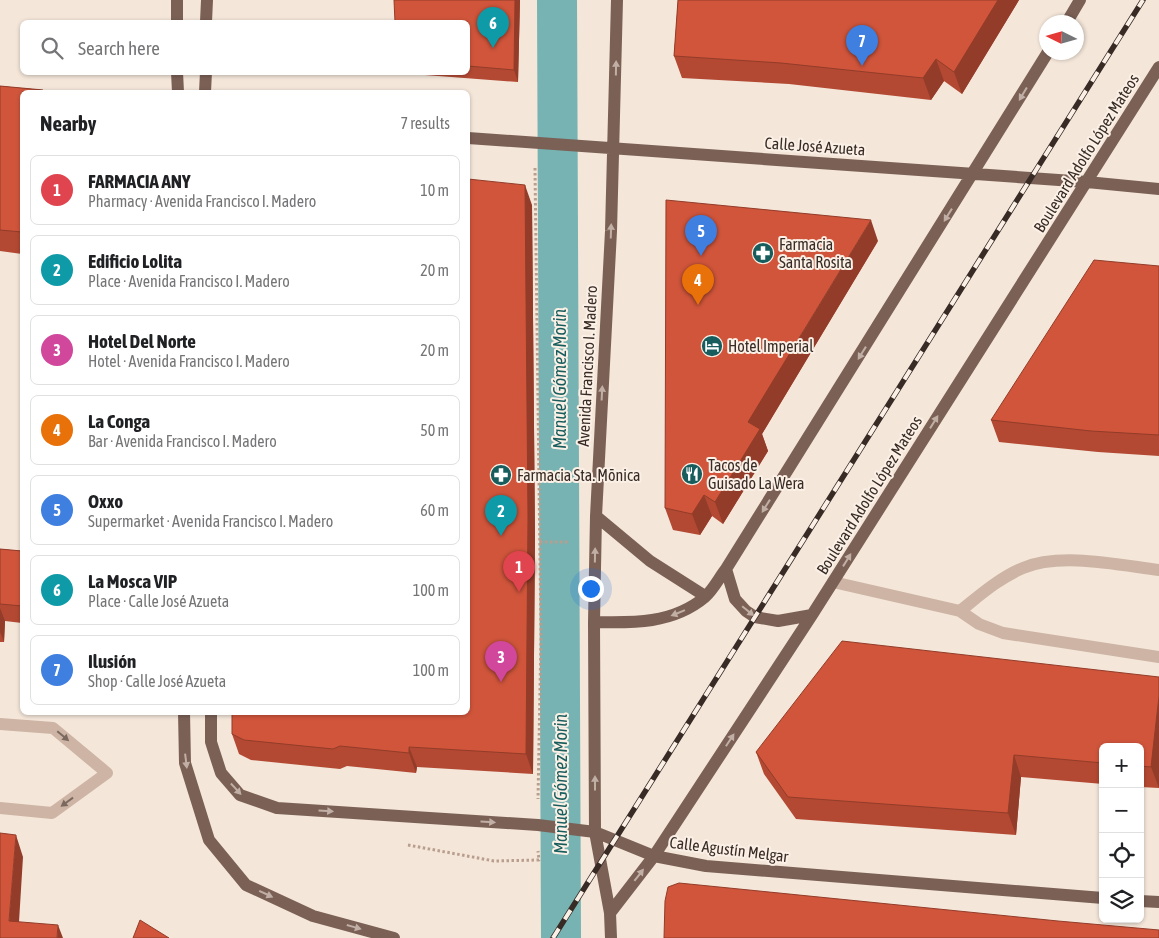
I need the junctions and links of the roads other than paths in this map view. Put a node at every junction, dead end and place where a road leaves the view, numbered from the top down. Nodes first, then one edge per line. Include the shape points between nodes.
1 (177, 0) edge
2 (207, 0) edge
3 (618, 0) edge
4 (1080, 0) edge
5 (1071, 15) edge
6 (177, 20) edge
7 (206, 20) edge
8 (1043, 60) edge
9 (1159, 67) edge
10 (177, 75) edge
11 (206, 75) edge
12 (178, 90) edge
13 (206, 90) edge
14 (470, 138) edge
15 (613, 149) junction
16 (974, 174) junction
17 (1087, 182) junction
18 (1159, 189) edge
19 (596, 516) junction
20 (726, 569) junction
21 (1159, 570) edge
22 (833, 582) junction
23 (706, 596) junction
24 (960, 611) junction
25 (812, 615) junction
26 (594, 622) junction
27 (1159, 657) edge
28 (184, 715) edge
29 (211, 715) edge
30 (0, 724) edge
31 (0, 808) edge
32 (595, 832) junction
33 (654, 856) junction
34 (1099, 898) edge
35 (1144, 901) edge
36 (1159, 902) edge
37 (610, 913) junction
38 (394, 938) edge
39 (611, 938) edge

1 - 6 main road
2 - 7 main road
15 -> 3 main road, Avenida Francisco I. Madero
4 - 5 main road
8 -> 16 main road
9 - 17 main road, Boulevard Adolfo López Mateos
10 - 12 main road
11 - 13 main road
14 - 15 main road, Calle José Azueta
15 - 16 main road, Calle José Azueta
19 -> 15 main road, Avenida Francisco I. Madero
16 - 17 main road, Calle José Azueta
16 -> 20 main road
17 - 18 main road, Calle José Azueta
22 -> 17 main road, Boulevard Adolfo López Mateos
19 - 23 main road via 650,561
26 -> 19 main road, Avenida Francisco I. Madero
20 - 23 main road
20 -> 25 main road via 735,599 755,617 778,621
21 - 24 street via 1074,560 1041,563 1023,568 995,584
22 - 24 street
22 - 25 main road, Boulevard Adolfo López Mateos
23 -> 26 main road via 680,614 632,623
24 - 27 street via 979,624 1003,633
33 -> 25 main road, Boulevard Adolfo López Mateos
32 -> 26 main road, Avenida Francisco I. Madero
28 -> 38 main road via 185,763 209,840 246,885 313,916
29 -> 32 main road, Calle Agustín Melgar via 211,742 221,773 240,795 277,808 538,825
30 -> 31 street via 53,728 106,773 52,813
32 - 33 main road, Calle Agustín Melgar
32 - 37 main road, Avenida Francisco I. Madero
33 - 34 main road, Calle Agustín Melgar via 706,866
37 -> 33 main road, Boulevard Adolfo López Mateos
35 - 36 main road
37 - 39 main road

